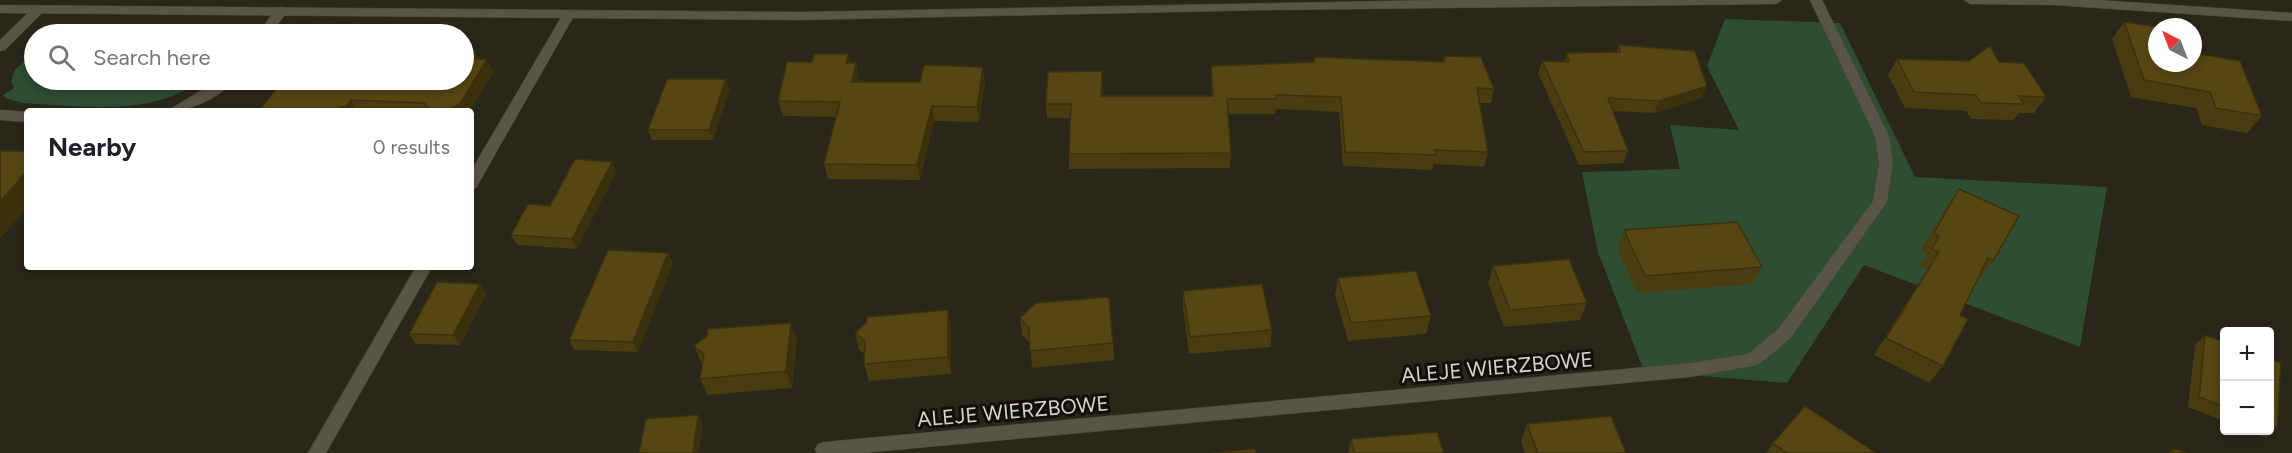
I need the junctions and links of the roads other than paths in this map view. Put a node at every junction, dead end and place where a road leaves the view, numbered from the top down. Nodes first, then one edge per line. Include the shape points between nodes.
1 (1776, 0) edge
2 (1816, 0) edge
3 (1970, 0) edge
4 (1269, 3) edge
5 (0, 9) edge
6 (39, 9) junction
7 (282, 11) junction
8 (569, 14) junction
9 (2292, 18) edge
10 (271, 24) edge
11 (0, 47) edge
12 (214, 90) edge
13 (180, 108) edge
14 (0, 115) edge
15 (24, 117) edge
16 (474, 179) edge
17 (422, 270) edge
18 (824, 449) dead end
19 (317, 453) edge

1 - 4 street
2 - 18 street, ALEJE WIERZBOWE via 1882,136 1886,163 1880,202 1784,334 1752,360 1690,370
3 - 9 street via 2054,1
4 - 8 street via 799,16
5 - 6 street
6 - 7 street
6 - 11 street
7 - 8 street
7 - 10 street
8 - 16 street
12 - 13 street
14 - 15 street
17 - 19 street

